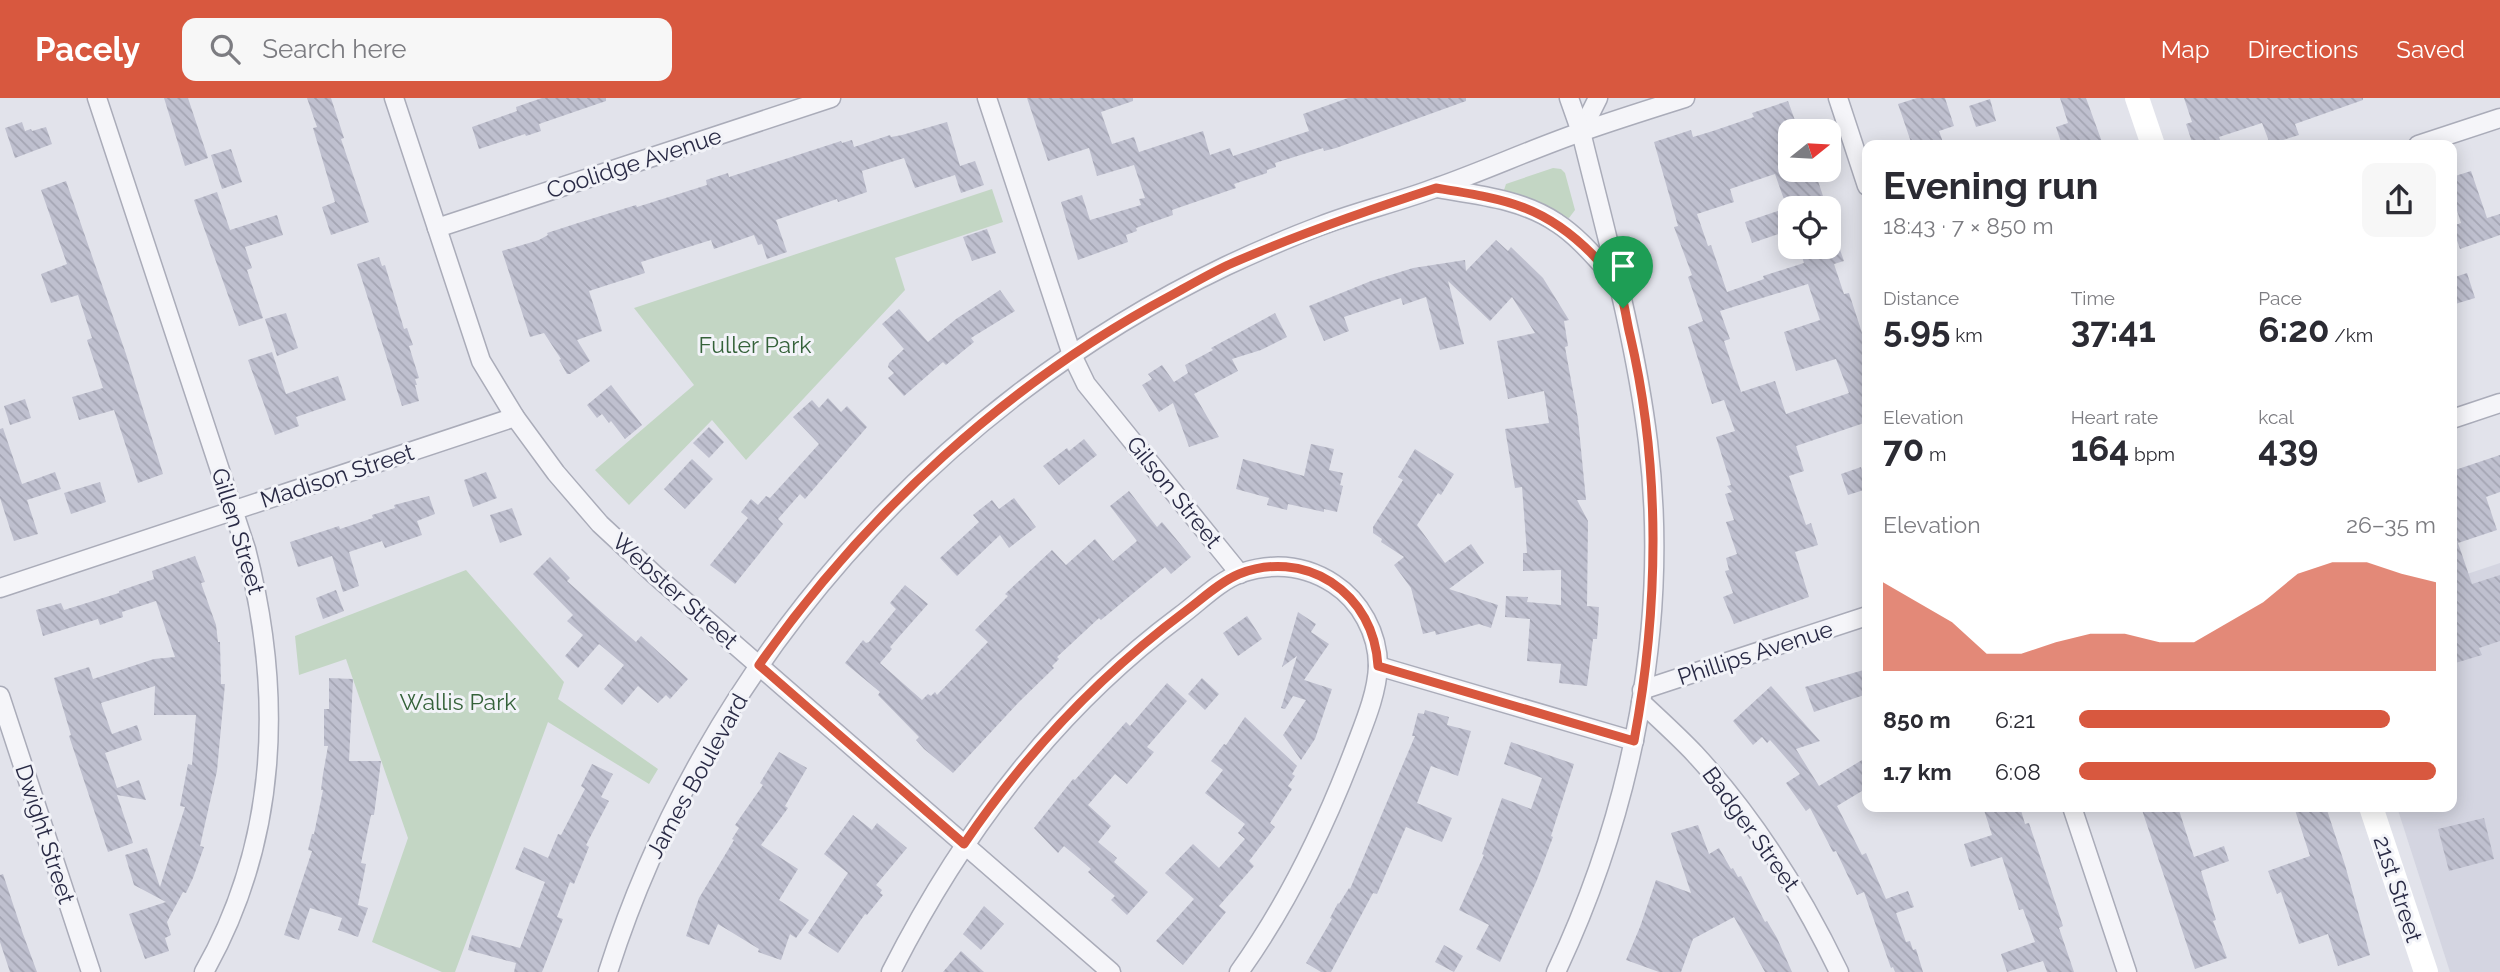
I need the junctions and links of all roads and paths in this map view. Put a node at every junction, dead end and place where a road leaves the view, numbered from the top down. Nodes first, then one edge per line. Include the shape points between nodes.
1 (97, 98) edge
2 (394, 98) edge
3 (831, 98) edge
4 (987, 98) edge
5 (1569, 98) edge
6 (1598, 98) edge
7 (1685, 98) edge
8 (1838, 98) edge
9 (2137, 98) edge
10 (2500, 118) edge
11 (1581, 132) junction
12 (2151, 140) edge
13 (2433, 140) edge
14 (1862, 171) edge
15 (1436, 188) junction
16 (437, 228) junction
17 (1616, 280) junction
18 (1072, 355) junction
19 (2500, 403) edge
20 (515, 417) junction
21 (2457, 417) edge
22 (233, 510) junction
23 (1240, 574) junction
24 (0, 588) edge
25 (1862, 618) edge
26 (759, 665) junction
27 (1378, 666) junction
28 (0, 696) edge
29 (1642, 696) junction
30 (1634, 741) junction
31 (2074, 812) edge
32 (2373, 812) edge
33 (964, 844) junction
34 (91, 972) edge
35 (204, 972) edge
36 (608, 972) edge
37 (891, 972) edge
38 (1111, 972) edge
39 (1239, 972) edge
40 (1556, 972) edge
41 (1839, 972) edge
42 (2127, 972) edge
43 (2426, 972) edge

1 - 22 street, Gillen Street
2 - 16 street, Webster Street
3 - 16 street, Coolidge Avenue
4 - 18 street, Gilson Street
5 - 11 street
6 - 11 street
7 - 11 street, James Boulevard
8 - 14 street
9 - 12 street
10 - 13 street
11 - 15 street, James Boulevard
11 - 17 street
15 - 17 street, James Boulevard via 1486,196 1535,211 1558,223
15 - 18 street, James Boulevard via 1321,226 1225,267
16 - 20 street, Webster Street via 481,361
17 - 29 street via 1635,358 1648,444 1651,616
18 - 23 street, Gilson Street via 1086,384
18 - 26 street, James Boulevard via 983,422 905,491 834,567
19 - 21 street
20 - 22 street, Madison Street
20 - 26 street, Webster Street via 600,524
22 - 24 street, Madison Street
22 - 35 street, Gillen Street via 258,595 268,667 270,732 258,827 246,873
23 - 27 street via 1279,566 1321,575 1355,602 1369,624
23 - 33 street via 1153,636 1088,694 1029,758
25 - 29 street, Phillips Avenue
26 - 33 street, Webster Street
26 - 36 street, James Boulevard via 704,754 656,846
27 - 30 street
27 - 39 street via 1364,724 1334,802 1298,877
28 - 34 street, Dwight Street
29 - 30 street
29 - 41 street, Badger Street via 1739,805 1786,872
30 - 40 street via 1607,845
31 - 42 street
32 - 43 street, 21st Street
33 - 37 street
33 - 38 street, Webster Street

